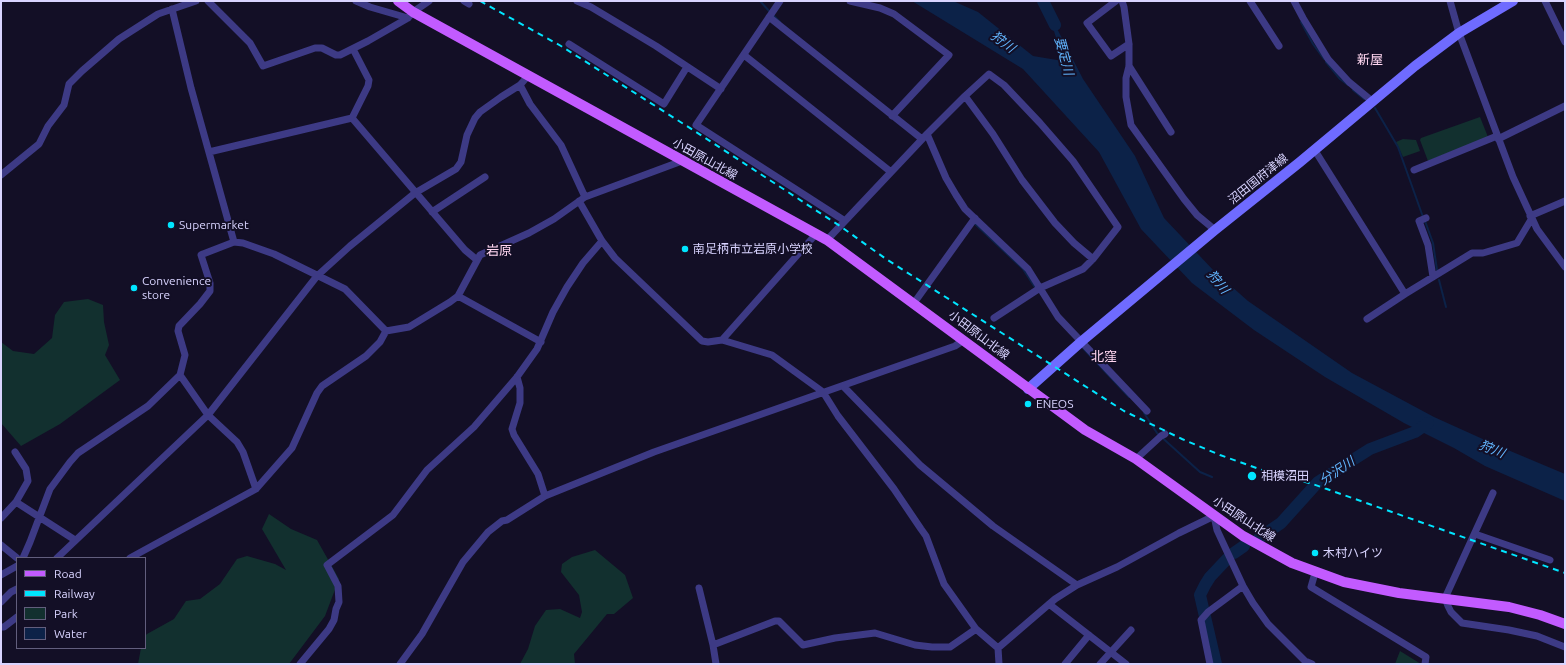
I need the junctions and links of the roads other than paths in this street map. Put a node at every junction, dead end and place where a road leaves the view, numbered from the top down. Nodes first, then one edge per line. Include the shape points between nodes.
1 (196, 1) edge
2 (208, 1) edge
3 (356, 1) edge
4 (398, 1) edge
5 (429, 1) edge
6 (577, 1) edge
7 (780, 1) edge
8 (850, 1) edge
9 (1116, 1) edge
10 (1122, 1) edge
11 (1250, 1) edge
12 (1294, 1) edge
13 (1450, 1) edge
14 (1513, 1) edge
15 (1544, 1) edge
16 (172, 9) junction
17 (411, 15) junction
18 (769, 18) junction
19 (1460, 33) junction
20 (1565, 41) edge
21 (569, 44) dead end
22 (1129, 44) junction
23 (1280, 46) dead end
24 (353, 48) junction
25 (744, 55) junction
26 (1129, 66) junction
27 (687, 67) junction
28 (528, 76) junction
29 (520, 85) junction
30 (721, 89) junction
31 (965, 96) junction
32 (1372, 101) junction
33 (1565, 106) edge
34 (892, 116) junction
35 (352, 118) junction
36 (1171, 132) dead end
37 (925, 137) junction
38 (1497, 138) junction
39 (1314, 149) junction
40 (210, 152) junction
41 (682, 161) junction
42 (1414, 170) dead end
43 (891, 172) junction
44 (1, 175) edge
45 (485, 177) dead end
46 (415, 193) junction
47 (582, 199) junction
48 (1565, 201) edge
49 (432, 212) junction
50 (1531, 217) junction
51 (975, 218) junction
52 (1424, 219) dead end
53 (845, 221) junction
54 (1215, 230) junction
55 (816, 234) junction
56 (827, 240) junction
57 (602, 241) junction
58 (234, 242) junction
59 (1093, 259) junction
60 (477, 260) junction
61 (1565, 267) edge
62 (318, 276) junction
63 (1433, 277) junction
64 (1040, 288) junction
65 (1405, 294) junction
66 (458, 296) junction
67 (914, 303) junction
68 (994, 318) dead end
69 (1367, 319) dead end
70 (386, 331) junction
71 (722, 340) junction
72 (964, 340) junction
73 (1082, 341) junction
74 (541, 342) junction
75 (180, 375) junction
76 (517, 377) junction
77 (843, 386) junction
78 (1028, 389) junction
79 (822, 392) junction
80 (1147, 411) dead end
81 (208, 416) junction
82 (1165, 434) dead end
83 (15, 452) dead end
84 (1136, 459) junction
85 (256, 489) junction
86 (1493, 493) dead end
87 (544, 496) junction
88 (16, 502) junction
89 (1214, 516) junction
90 (40, 517) junction
91 (1, 518) edge
92 (1475, 534) junction
93 (75, 540) junction
94 (1, 545) edge
95 (16, 557) edge
96 (23, 557) edge
97 (58, 557) edge
98 (132, 557) edge
99 (1550, 560) dead end
100 (16, 567) edge
101 (1315, 573) junction
102 (1, 575) edge
103 (1077, 586) junction
104 (1243, 586) junction
105 (699, 588) dead end
106 (16, 590) edge
107 (1445, 598) junction
108 (1, 602) edge
109 (1049, 604) junction
110 (16, 618) edge
111 (1565, 624) edge
112 (1, 627) edge
113 (976, 629) junction
114 (1131, 630) dead end
115 (1089, 635) junction
116 (713, 645) junction
117 (1565, 647) edge
118 (998, 648) junction
119 (1110, 652) junction
120 (300, 664) edge
121 (400, 664) edge
122 (716, 664) edge
123 (999, 664) edge
124 (1065, 664) edge
125 (1100, 664) edge
126 (1126, 664) edge
127 (1210, 664) edge
128 (1312, 664) edge
129 (1425, 664) edge

1 - 16 street
2 - 24 street via 250,43 263,66 315,48 322,48 336,55
3 - 17 street via 370,7
4 - 17 main road, 小田原山北線
5 - 17 street
6 - 27 street via 650,42
7 - 18 street
8 - 34 street via 894,14 949,55
9 - 22 street via 1088,22 1112,56
10 - 22 street
11 - 23 street
12 - 32 street via 1328,59 1349,82
13 - 19 street
14 - 19 main road, 沼田国府津線
15 - 20 street
16 - 40 street
16 - 44 street via 158,14 119,39 82,71 70,84 64,105 48,126 39,144
17 - 24 street
17 - 28 main road, 小田原山北線
18 - 25 street
18 - 34 street
19 - 32 main road, 沼田国府津線 via 1414,66
19 - 38 street
21 - 27 street via 664,104
22 - 26 street
24 - 35 street via 369,80
25 - 30 street
25 - 43 street
26 - 36 street
26 - 54 street via 1126,97 1131,125 1184,200
27 - 30 street
28 - 29 street
28 - 41 main road, 小田原山北線
29 - 46 street via 475,118 456,170
29 - 47 street via 530,104 561,145
30 - 53 street via 696,125
31 - 37 street
31 - 59 street via 1046,212 1074,243
31 - 59 street via 989,74 1004,85 1073,161 1118,227
32 - 39 main road, 沼田国府津線
33 - 38 street
34 - 37 street
35 - 40 street
35 - 46 street
37 - 43 street
37 - 51 street via 956,195
38 - 42 street
38 - 50 street
39 - 54 main road, 沼田国府津線
39 - 65 street
40 - 58 street
41 - 47 street
41 - 55 main road, 小田原山北線
43 - 53 street
45 - 49 street
46 - 49 street
46 - 62 street
47 - 57 street
47 - 60 street via 554,219 480,255
48 - 50 street
49 - 60 street via 464,250
50 - 61 street
50 - 63 street via 1517,243 1483,253 1472,253
51 - 64 street via 1028,269
51 - 67 street
52 - 63 street via 1419,221 1428,244
53 - 56 street
54 - 73 main road, 沼田国府津線
55 - 56 main road, 小田原山北線
55 - 71 street
56 - 67 main road, 小田原山北線
57 - 71 street via 614,258 702,341
57 - 74 street via 567,287
58 - 62 street via 274,254
58 - 75 street via 201,255 210,291 179,326 185,355
59 - 64 street via 1082,269
60 - 66 street
62 - 70 street via 345,289
62 - 81 street
63 - 65 street
64 - 68 street
64 - 73 street via 1058,317
65 - 69 street
66 - 70 street via 409,326
66 - 74 street
67 - 72 main road, 小田原山北線
70 - 85 street via 380,342 366,356 322,386 292,448
71 - 79 street via 772,355
72 - 77 street via 955,346
72 - 78 main road, 小田原山北線
73 - 78 main road, 沼田国府津線
73 - 80 street
74 - 76 street
75 - 81 street
75 - 90 street via 148,406 78,453 58,476
76 - 87 street via 520,403 512,429 538,474
76 - 120 street via 474,427 428,470 393,516 327,565 338,586 339,602 329,629
77 - 79 street
77 - 103 street via 925,470 993,526
78 - 84 main road, 小田原山北線 via 1086,430
79 - 87 street via 654,452
79 - 113 street via 926,536 944,584
81 - 85 street via 237,442
81 - 93 street
82 - 84 street
83 - 88 street via 26,469 28,481
84 - 89 main road, 小田原山北線
85 - 98 street
86 - 92 street
87 - 121 street via 488,532 463,562 422,634
88 - 90 street
88 - 91 street
89 - 101 main road, 小田原山北線 via 1243,536
89 - 103 street
89 - 104 street via 1217,530
90 - 93 street
90 - 96 street
92 - 99 street
92 - 107 street
93 - 97 street
94 - 95 street
100 - 102 street
101 - 107 main road, 小田原山北線 via 1344,582 1399,593
101 - 129 street via 1311,587 1426,657
103 - 109 street
104 - 127 street via 1201,620
104 - 128 street via 1268,624 1305,661
105 - 116 street
106 - 108 street
107 - 111 main road, 小田原山北線 via 1509,607 1540,614
107 - 117 street via 1451,612 1462,623 1537,636
109 - 115 street
109 - 118 street
110 - 112 street
113 - 116 street via 950,647 915,645 875,633 802,645 779,621 775,621
113 - 118 street
114 - 119 street
115 - 119 street
115 - 124 street
116 - 122 street
118 - 123 street
119 - 125 street
119 - 126 street

